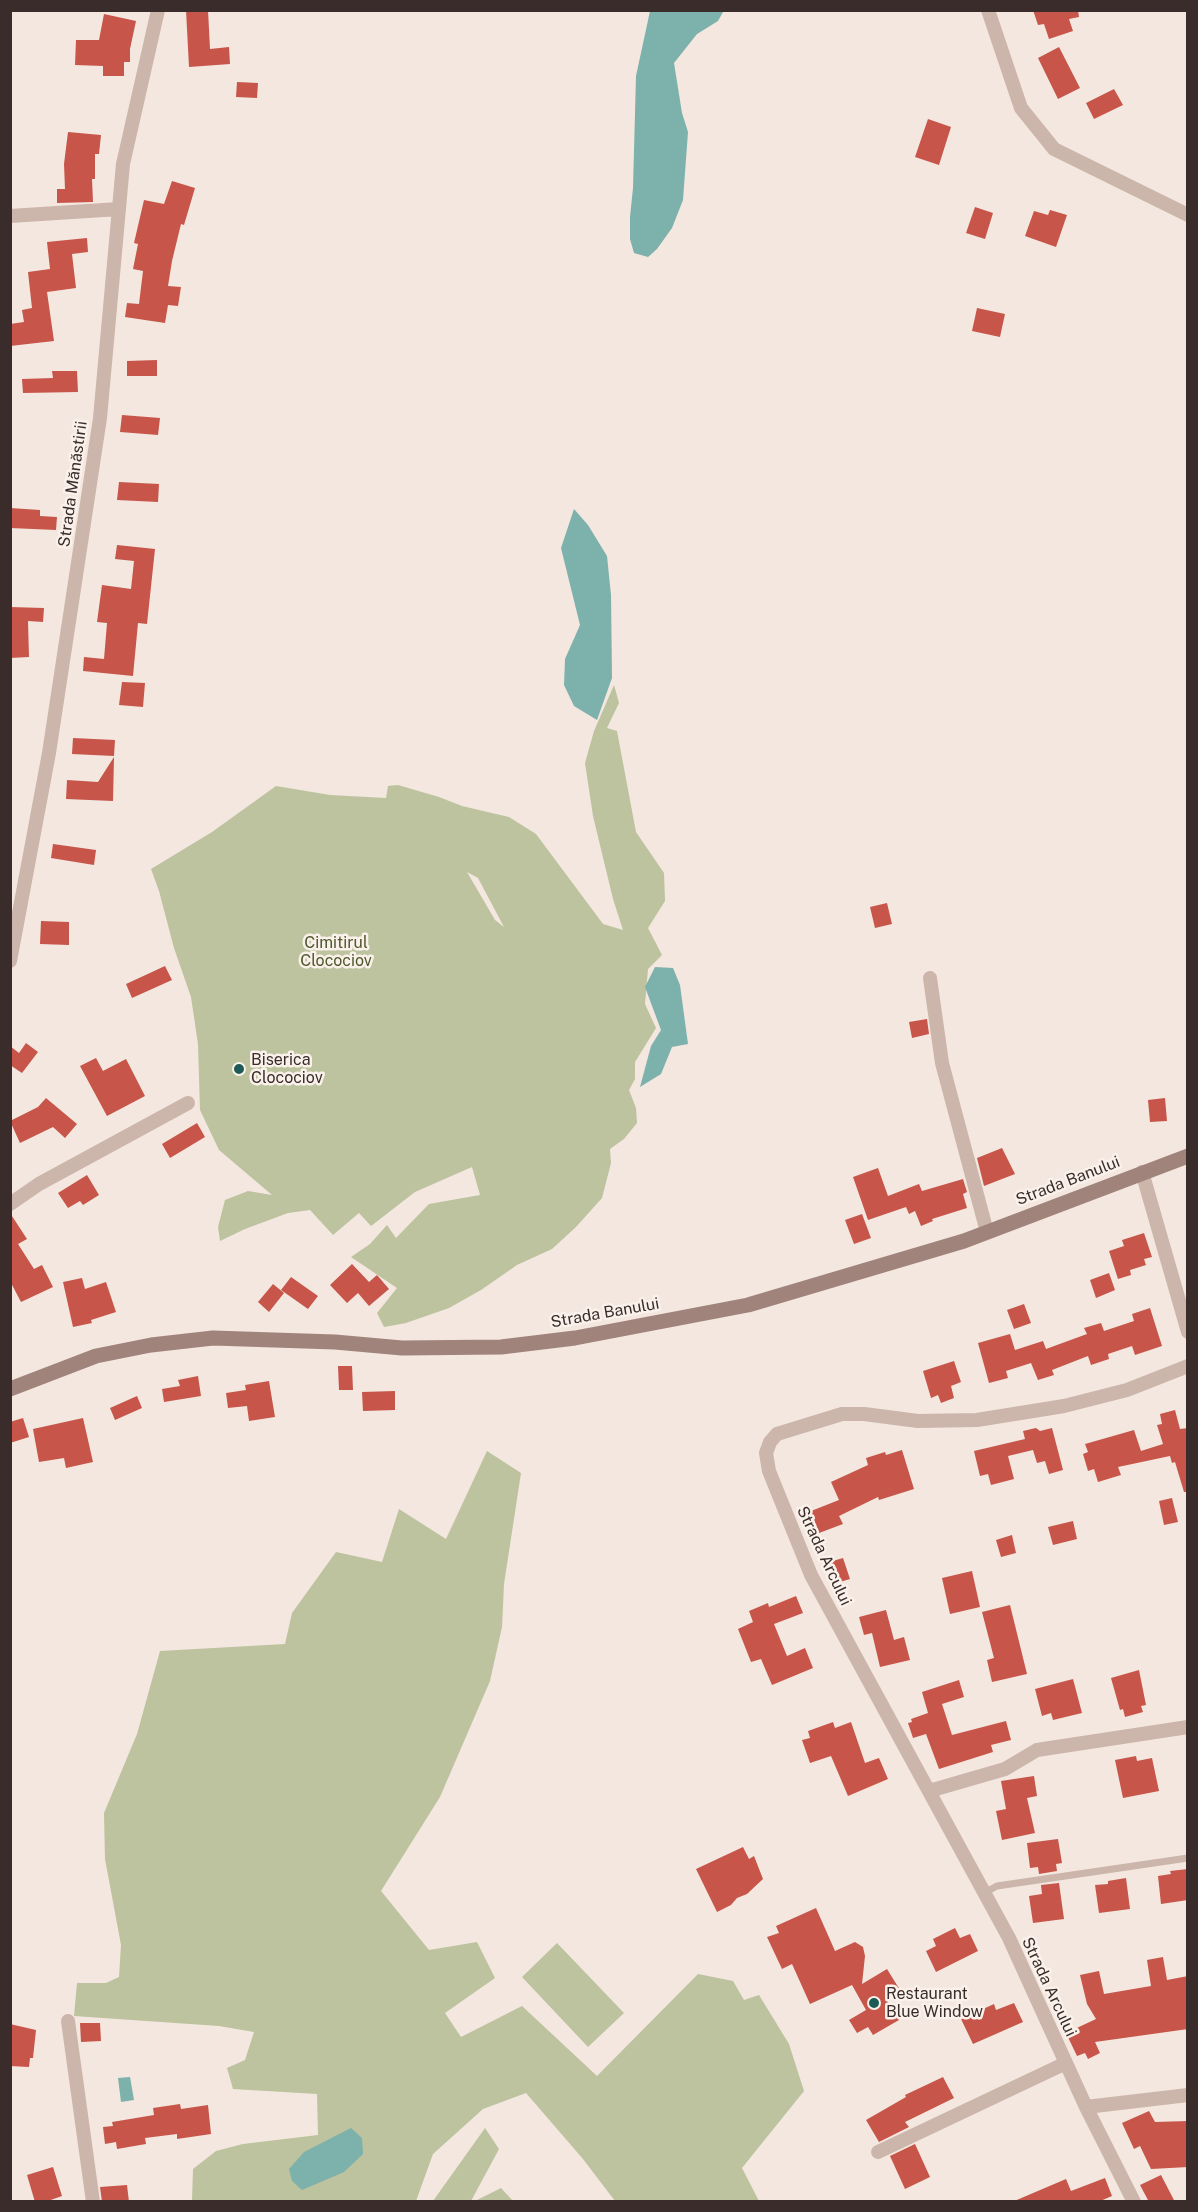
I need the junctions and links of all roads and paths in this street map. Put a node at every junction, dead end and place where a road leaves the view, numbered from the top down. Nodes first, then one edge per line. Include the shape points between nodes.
1 (158, 10) edge
2 (988, 10) edge
3 (119, 209) junction
4 (1188, 215) edge
5 (10, 216) edge
6 (10, 961) edge
7 (930, 978) dead end
8 (188, 1102) dead end
9 (1188, 1155) edge
10 (1142, 1172) junction
11 (10, 1204) edge
12 (987, 1232) junction
13 (1188, 1332) edge
14 (1188, 1366) edge
15 (10, 1389) edge
16 (1188, 1728) edge
17 (928, 1791) junction
18 (1188, 1858) edge
19 (984, 1893) junction
20 (68, 2022) dead end
21 (1066, 2063) junction
22 (1188, 2095) edge
23 (1086, 2107) junction
24 (878, 2151) dead end
25 (93, 2202) edge
26 (1134, 2202) edge

1 - 3 street, Strada Mănăstirii via 123,164
2 - 4 street via 1021,108 1054,149
3 - 5 street
3 - 6 street, Strada Mănăstirii via 100,418 49,753
7 - 12 street via 942,1063
8 - 11 street
9 - 10 street, Strada Banului
10 - 12 street, Strada Banului
10 - 13 street
12 - 15 street, Strada Banului via 748,1305 575,1338 501,1347 402,1348 213,1338 96,1356
14 - 17 street, Strada Arcului via 1127,1390 1064,1406 966,1420 918,1421 842,1414 777,1434 770,1442 766,1453 769,1471 811,1575
16 - 17 street via 1037,1750 1005,1769
17 - 19 street, Strada Arcului
18 - 19 lane via 997,1886
19 - 21 street, Strada Arcului
20 - 25 street
21 - 23 street, Strada Arcului
21 - 24 street, Strada Arcului
22 - 23 street
23 - 26 street, Strada Arcului

